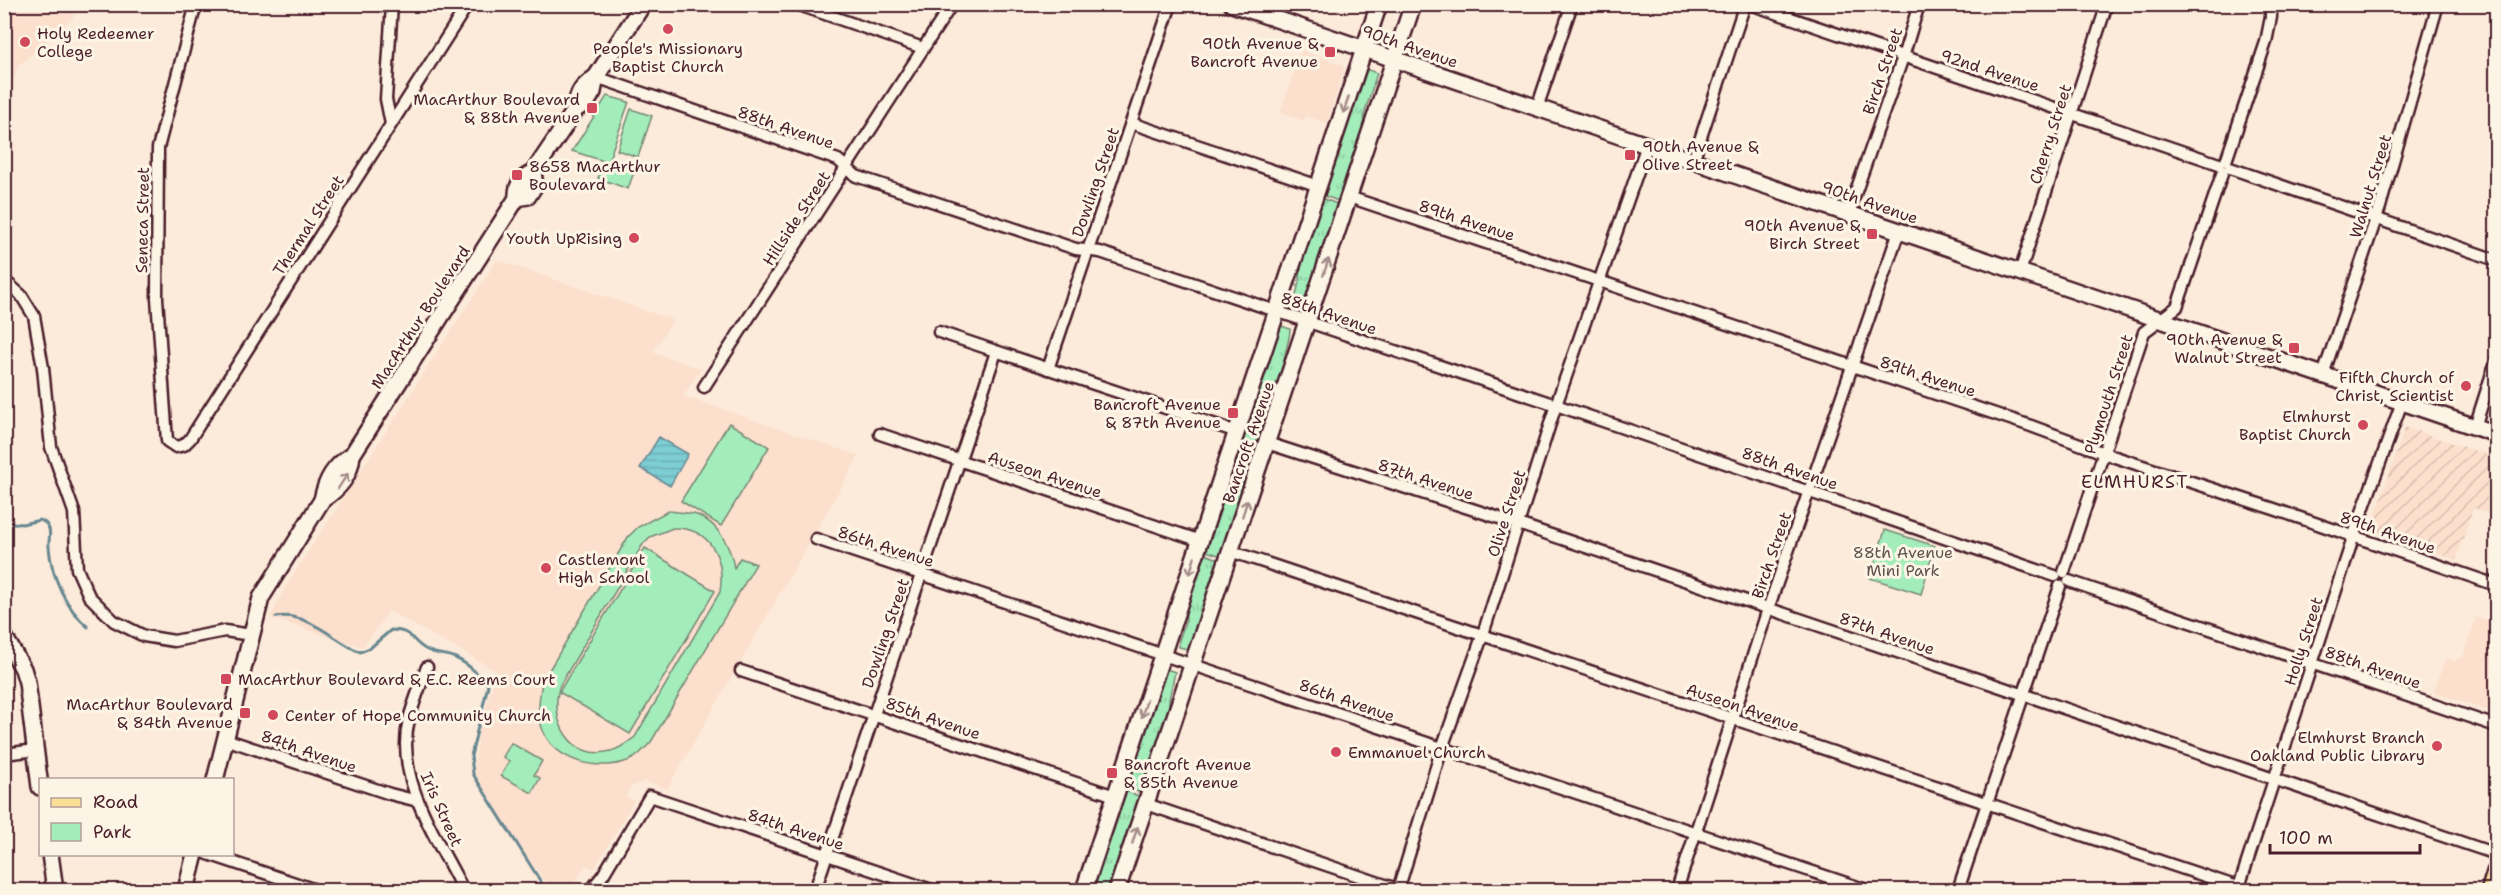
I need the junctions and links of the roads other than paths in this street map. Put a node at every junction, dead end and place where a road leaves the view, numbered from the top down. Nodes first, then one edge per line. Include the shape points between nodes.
1 (196, 4) edge
2 (392, 4) edge
3 (468, 4) edge
4 (642, 4) edge
5 (796, 4) edge
6 (952, 4) edge
7 (1171, 4) edge
8 (1232, 4) edge
9 (1379, 4) edge
10 (1413, 4) edge
11 (1572, 4) edge
12 (1745, 4) edge
13 (1750, 4) edge
14 (1919, 4) edge
15 (2107, 4) edge
16 (2271, 4) edge
17 (2438, 4) edge
18 (923, 48) junction
19 (1364, 50) junction
20 (1903, 57) junction
21 (1395, 60) junction
22 (596, 76) junction
23 (1537, 108) junction
24 (2073, 114) junction
25 (1131, 123) junction
26 (391, 124) junction
27 (1647, 146) junction
28 (1693, 161) junction
29 (2225, 166) junction
30 (846, 167) junction
31 (1319, 186) junction
32 (1349, 197) junction
33 (1848, 213) junction
34 (2376, 218) junction
35 (1899, 231) junction
36 (1088, 251) junction
37 (2496, 260) edge
38 (2020, 272) junction
39 (4, 280) edge
40 (1599, 280) junction
41 (1277, 312) junction
42 (2160, 320) junction
43 (1307, 322) junction
44 (939, 332) dead end
45 (996, 352) junction
46 (2496, 360) edge
47 (1851, 366) junction
48 (1048, 369) junction
49 (2323, 375) junction
50 (704, 387) dead end
51 (2402, 402) junction
52 (1556, 405) junction
53 (2475, 427) junction
54 (1237, 432) junction
55 (880, 434) dead end
56 (2496, 434) edge
57 (167, 441) joint
58 (1267, 443) junction
59 (2104, 453) junction
60 (958, 460) junction
61 (1810, 491) junction
62 (1518, 524) junction
63 (2354, 536) junction
64 (816, 539) dead end
65 (1200, 541) junction
66 (1230, 551) junction
67 (921, 574) junction
68 (2062, 579) junction
69 (2496, 585) edge
70 (1768, 609) junction
71 (1483, 634) junction
72 (251, 635) junction
73 (4, 636) edge
74 (1163, 653) junction
75 (2312, 662) junction
76 (1193, 663) junction
77 (427, 667) dead end
78 (741, 671) dead end
79 (2023, 696) junction
80 (873, 713) junction
81 (1732, 720) junction
82 (2496, 726) edge
83 (225, 739) junction
84 (1442, 748) junction
85 (36, 750) junction
86 (4, 754) edge
87 (39, 778) edge
88 (215, 778) edge
89 (2273, 778) junction
90 (1115, 796) junction
91 (418, 801) junction
92 (1146, 804) junction
93 (1986, 805) junction
94 (1695, 833) junction
95 (827, 855) junction
96 (2496, 855) edge
97 (50, 856) edge
98 (195, 856) edge
99 (211, 856) edge
100 (2496, 871) edge
101 (1399, 890) edge
102 (2241, 890) edge
103 (55, 891) edge
104 (186, 891) edge
105 (316, 891) edge
106 (463, 891) edge
107 (591, 891) edge
108 (815, 891) edge
109 (932, 891) edge
110 (1084, 891) edge
111 (1117, 891) edge
112 (1677, 891) edge
113 (1868, 891) edge
114 (1958, 891) edge
115 (2490, 891) edge

1 - 57 street, Seneca Street via 158,148 157,298
2 - 26 street via 386,99
3 - 26 street, Thermal Street
4 - 22 main road, MacArthur Boulevard
5 - 18 street
6 - 18 street, Hillside Street
7 - 25 street, Dowling Street
8 - 19 main road, 90th Avenue
9 - 19 main road, Bancroft Avenue
10 - 21 main road, Bancroft Avenue
11 - 23 street
12 - 28 street
13 - 20 street, 92nd Avenue
14 - 20 street, Birch Street
15 - 24 street, Cherry Street
16 - 29 street, Plymouth Street via 2266,42
17 - 34 street, Walnut Street
18 - 30 street, Hillside Street
19 - 21 main road, 90th Avenue
19 -> 31 main road, Bancroft Avenue
20 - 24 street, 92nd Avenue
20 - 33 street, Birch Street
21 - 23 main road, 90th Avenue
21 - 32 main road, Bancroft Avenue
22 - 30 street, 88th Avenue via 838,160
22 - 72 main road, MacArthur Boulevard via 583,86 577,95 576,109 533,173 524,177 516,189 517,198 352,455 351,470 337,490 322,500 261,598
23 - 27 main road, 90th Avenue
24 - 29 street, 92nd Avenue
24 - 38 street, Cherry Street
25 - 31 street
25 - 36 street, Dowling Street
26 - 57 street, Thermal Street via 188,443 176,447
27 - 28 main road, 90th Avenue
27 - 40 street, Olive Street
28 - 33 main road, 90th Avenue
29 - 34 street, 92nd Avenue
29 - 42 street, Plymouth Street via 2177,308
30 - 36 street, 88th Avenue via 856,176
30 - 50 street, Hillside Street
31 - 41 main road, Bancroft Avenue
32 - 40 street, 89th Avenue
43 -> 32 main road, Bancroft Avenue
33 - 35 main road, 90th Avenue
34 - 37 street, 92nd Avenue
34 - 49 street, Walnut Street
35 - 38 main road, 90th Avenue
35 - 47 street, Birch Street
36 - 41 street, 88th Avenue
36 - 48 street, Dowling Street
38 - 42 main road, 90th Avenue
39 - 72 street via 21,295 34,316 51,447 74,512 77,569 89,596 114,621 144,636 174,641 225,631
40 - 47 street, 89th Avenue
40 - 52 street, Olive Street
41 - 43 street, 88th Avenue
41 - 54 main road, Bancroft Avenue
42 - 49 main road, 90th Avenue
42 - 59 street, Plymouth Street via 2144,332
43 - 52 street, 88th Avenue
43 - 58 main road, Bancroft Avenue
44 - 45 street
45 - 48 street
45 - 60 street, Dowling Street
46 - 53 street
47 - 59 street, 89th Avenue
47 - 61 street, Birch Street
48 - 54 street
49 - 51 main road, 90th Avenue
51 - 53 main road, 90th Avenue
51 - 63 street, Holly Street
52 - 61 street, 88th Avenue
52 - 62 street, Olive Street
53 - 56 main road, 90th Avenue
54 - 65 main road, Bancroft Avenue
55 - 60 street, Auseon Avenue
58 - 62 street, 87th Avenue
66 -> 58 main road, Bancroft Avenue
59 - 63 street, 89th Avenue
59 - 68 street, Plymouth Street
60 - 65 street, Auseon Avenue
60 - 67 street, Dowling Street
61 - 68 street, 88th Avenue
61 - 70 street, Birch Street
62 - 70 street, 87th Avenue
62 - 71 street, Olive Street
63 - 69 street, 89th Avenue
63 - 75 street, Holly Street
64 - 67 street, 86th Avenue
65 -> 74 main road, Bancroft Avenue
66 - 71 street, Auseon Avenue
66 - 76 main road, Bancroft Avenue
67 - 74 street, 86th Avenue
67 - 80 street, Dowling Street
68 - 75 street, 88th Avenue
68 - 79 street, Plymouth Street
70 - 79 street, 87th Avenue
70 - 81 street, Birch Street
71 - 81 street, Auseon Avenue
71 - 84 street, Olive Street
72 - 83 main road, MacArthur Boulevard
73 - 85 main road via 27,682
74 - 76 street, 86th Avenue
74 -> 90 main road, Bancroft Avenue
75 - 82 street, 88th Avenue
75 - 89 street, Holly Street
76 - 84 street, 86th Avenue
76 - 92 main road, Bancroft Avenue
77 - 91 street, Iris Street via 409,721 407,758
78 - 80 street, 85th Avenue
79 - 89 street, 87th Avenue
79 - 93 street, Plymouth Street
80 - 90 street, 85th Avenue
80 - 95 street, Dowling Street
81 - 93 street, Auseon Avenue
81 - 94 street, Birch Street
83 - 88 main road, MacArthur Boulevard
83 - 91 street, 84th Avenue
84 - 94 street, 86th Avenue
84 - 101 street, Olive Street
85 - 86 street
85 - 87 main road
89 - 96 street, 87th Avenue
89 - 102 street, Holly Street
90 - 110 main road, Bancroft Avenue
91 - 106 street, Iris Street
92 - 101 street
111 -> 92 main road, Bancroft Avenue
93 - 102 street, Auseon Avenue
93 - 114 street, Plymouth Street
94 - 112 street, Birch Street
94 - 113 street, 86th Avenue
95 - 107 street, 84th Avenue via 650,796
95 - 108 street, Dowling Street
95 - 109 street, 84th Avenue
97 - 103 main road
98 - 104 main road
99 - 105 street
100 - 115 main road

